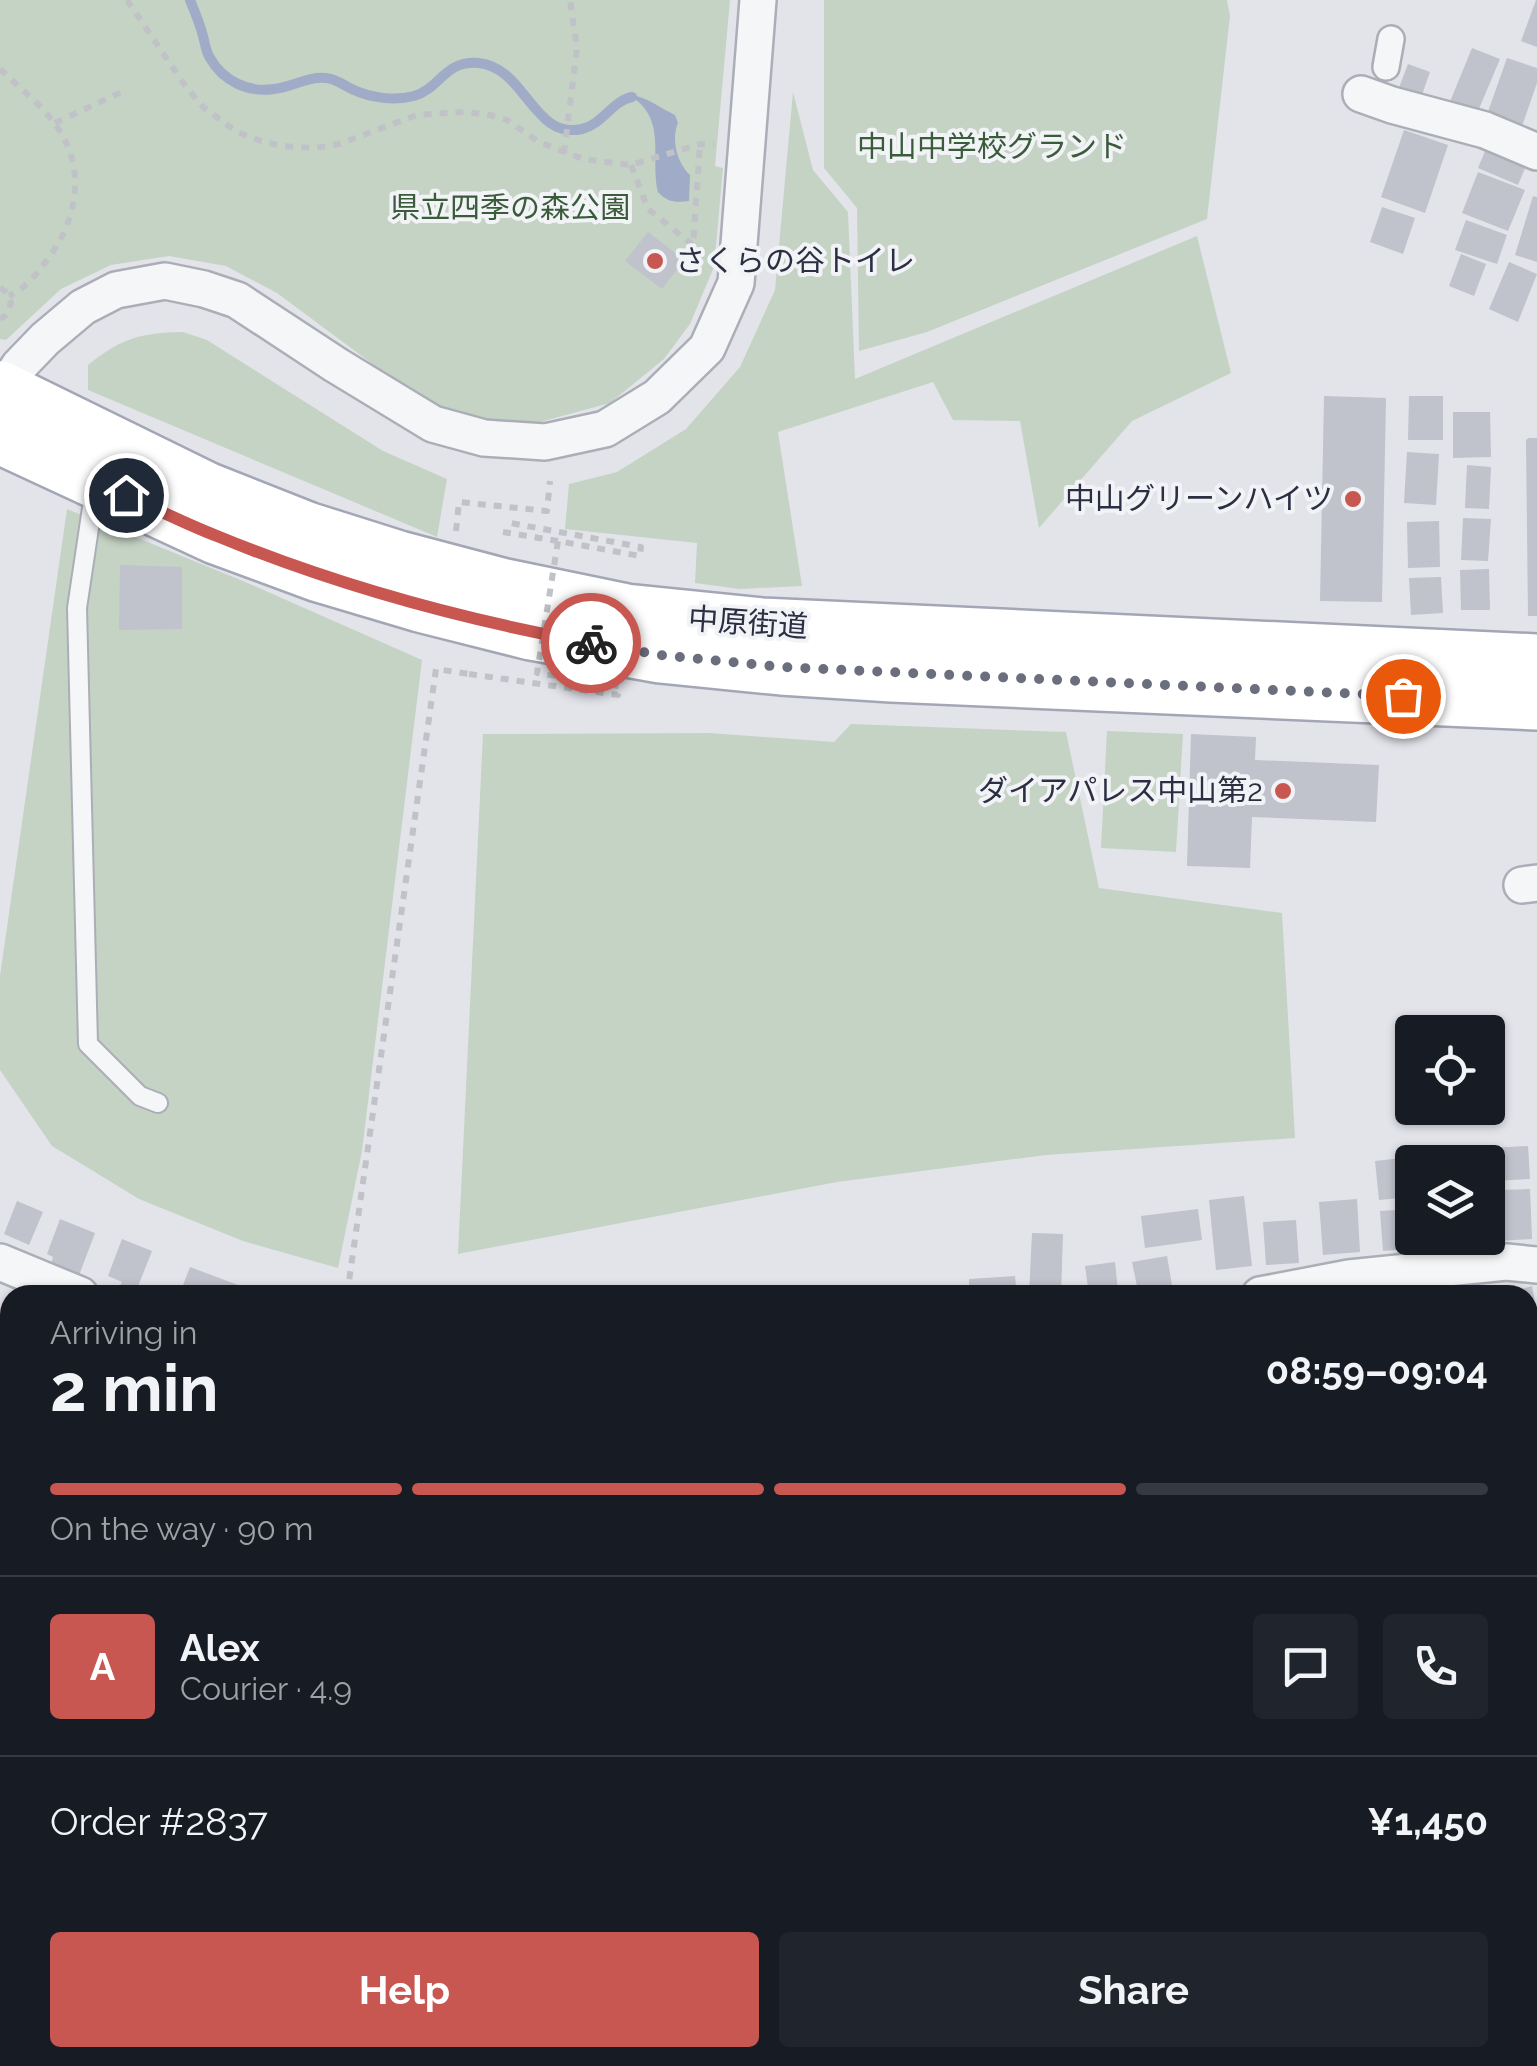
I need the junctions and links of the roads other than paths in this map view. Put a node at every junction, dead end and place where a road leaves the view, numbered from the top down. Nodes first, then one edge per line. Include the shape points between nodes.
1 (758, 0) edge
2 (1392, 39) dead end
3 (1377, 84) joint
4 (1534, 140) edge
5 (1, 402) edge
6 (96, 482) junction
7 (1537, 662) edge
8 (1537, 702) edge
9 (158, 1102) dead end
10 (0, 1262) edge
11 (1537, 1265) edge
12 (56, 1285) edge
13 (1312, 1285) edge

1 - 5 street via 736,283 707,348 657,398 604,429 544,442 484,438 433,424 238,300 165,281 116,290 83,307 19,366
2 - 3 street
3 - 4 street via 1486,130
5 - 6 main road, 中原街道
5 - 7 main road, 中原街道 via 307,530 506,587 626,612 762,626
6 - 8 main road, 中原街道 via 320,574 532,632 660,655 892,674
6 - 9 lane via 78,608 88,1044 140,1096
10 - 12 street
11 - 13 street via 1506,1262

